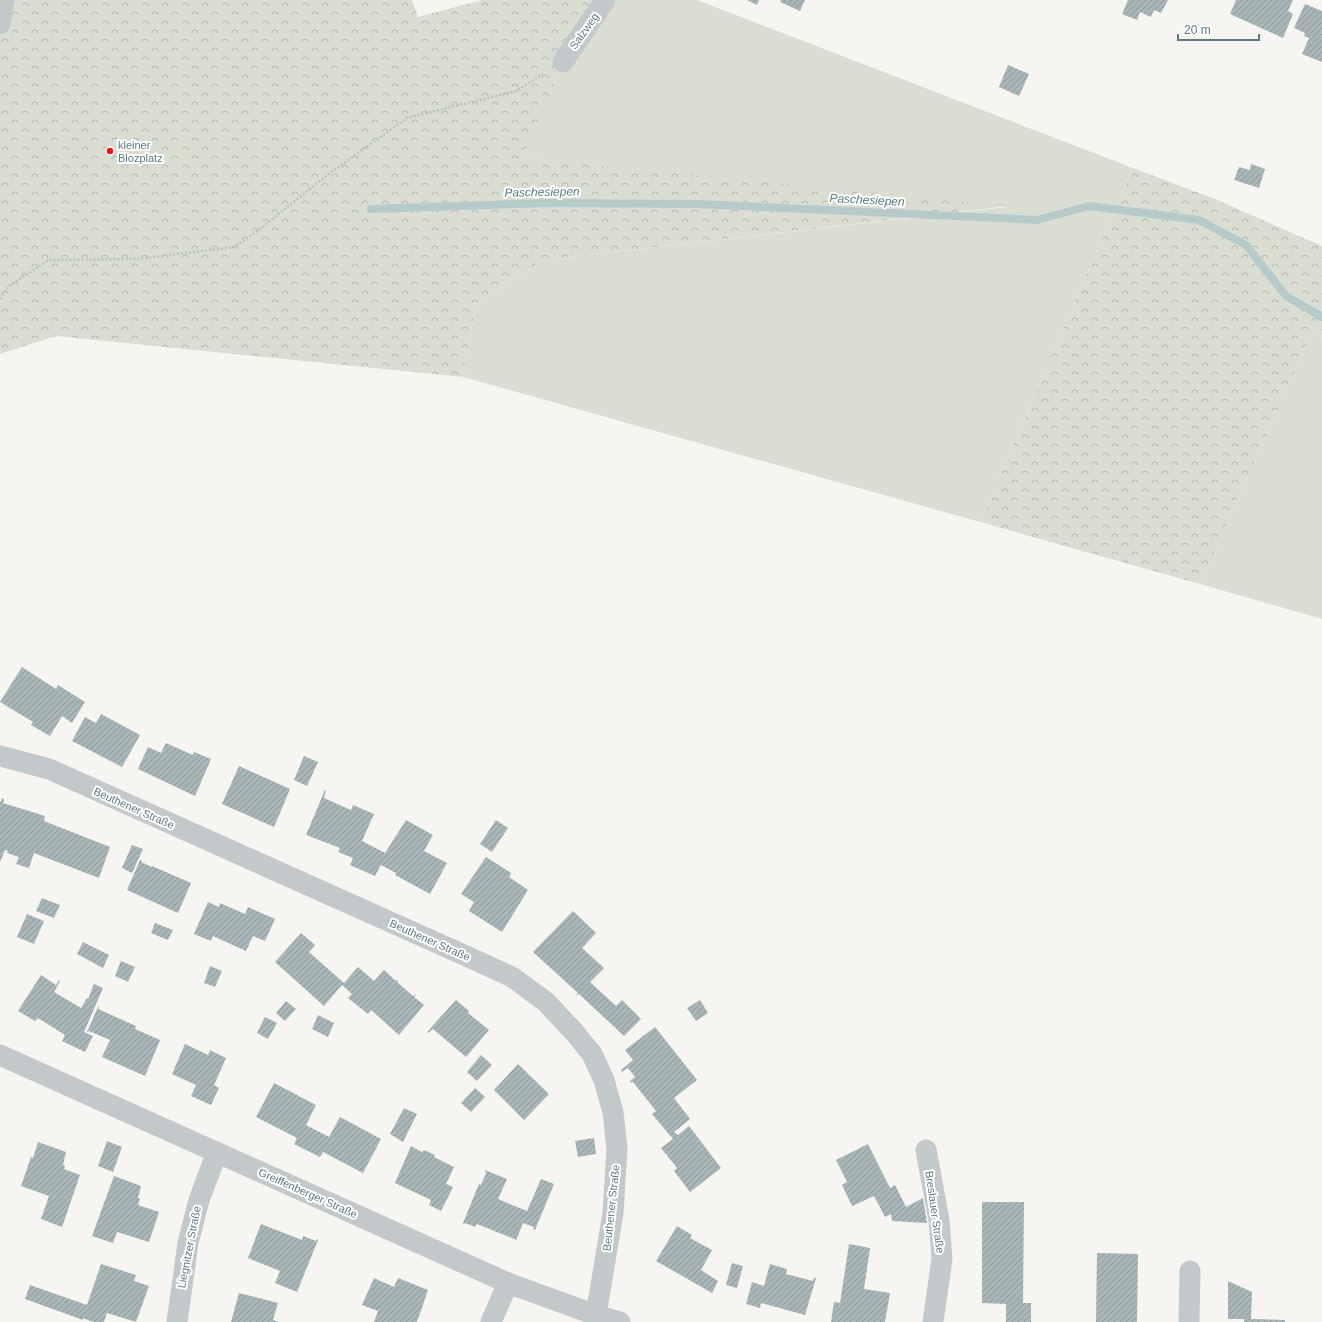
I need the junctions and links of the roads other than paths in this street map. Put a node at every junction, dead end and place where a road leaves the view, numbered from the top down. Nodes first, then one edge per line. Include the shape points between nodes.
1 (4, 0) edge
2 (605, 0) edge
3 (0, 24) edge
4 (562, 62) road end
5 (0, 756) edge
6 (0, 1055) edge
7 (926, 1150) dead end
8 (217, 1152) junction
9 (1190, 1271) dead end
10 (508, 1283) junction
11 (596, 1315) junction
12 (177, 1322) edge
13 (492, 1322) edge
14 (620, 1322) edge
15 (932, 1322) edge
16 (1189, 1322) edge

1 - 3 street
2 - 4 street, Salzweg
5 - 11 street, Beuthener Straße via 49,769 450,949 512,978 546,1002 592,1054 604,1080 613,1112 617,1149 613,1213
6 - 8 street, Greiffenberger Straße
7 - 15 street, Breslauer Straße via 939,1220 942,1259
8 - 10 street, Greiffenberger Straße
8 - 12 street, Liegnitzer Straße via 199,1200 188,1243
9 - 16 street
10 - 11 street, Greiffenberger Straße
10 - 13 street
11 - 14 street, Greiffenberger Straße

